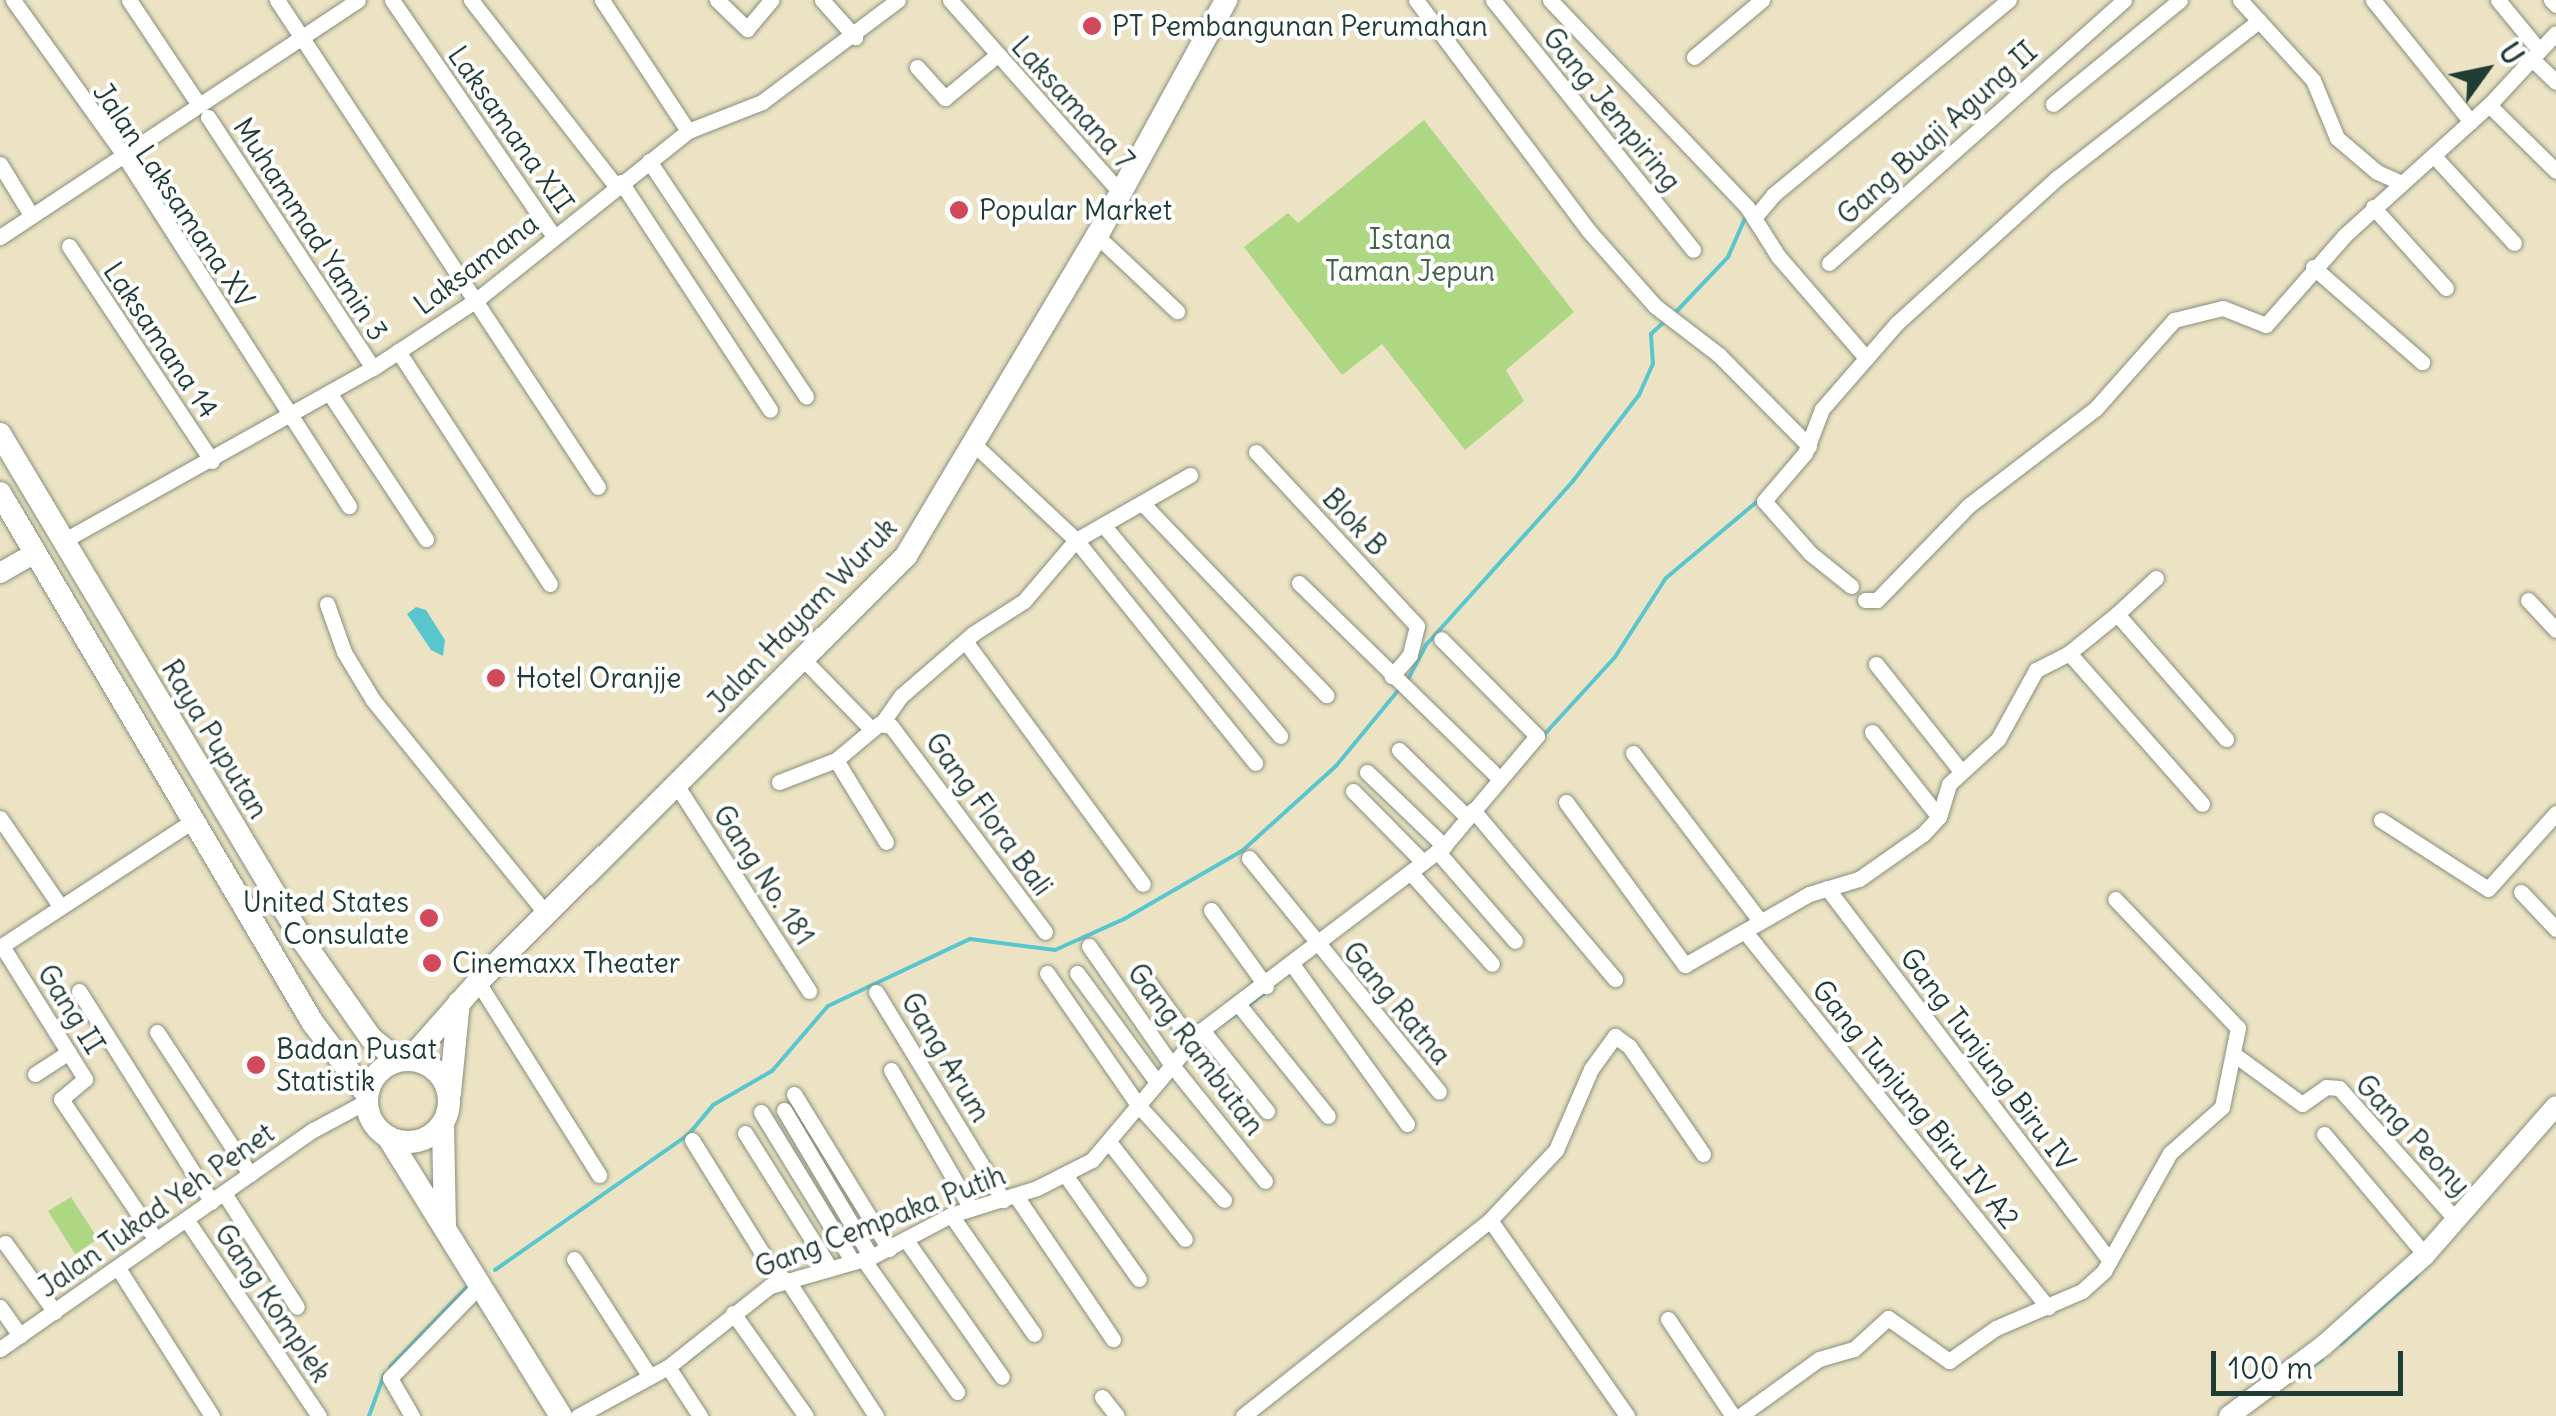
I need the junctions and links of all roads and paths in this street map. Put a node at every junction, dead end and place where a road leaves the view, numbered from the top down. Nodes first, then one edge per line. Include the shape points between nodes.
1 (13, 0) edge
2 (129, 0) edge
3 (277, 0) edge
4 (358, 0) edge
5 (392, 0) edge
6 (471, 0) edge
7 (602, 0) edge
8 (718, 0) edge
9 (771, 0) edge
10 (822, 0) edge
11 (898, 0) edge
12 (950, 0) edge
13 (1226, 0) edge
14 (1416, 0) edge
15 (1493, 0) edge
16 (1550, 0) edge
17 (1762, 0) edge
18 (2009, 0) edge
19 (2124, 0) edge
20 (2180, 0) edge
21 (2240, 0) edge
22 (2373, 0) edge
23 (2498, 0) edge
24 (2260, 21) junction
25 (2556, 33) edge
26 (300, 36) junction
27 (855, 36) junction
28 (2535, 54) junction
29 (996, 56) junction
30 (1694, 57) dead end
31 (916, 67) dead end
32 (2556, 82) edge
33 (197, 102) junction
34 (2053, 104) dead end
35 (2489, 106) junction
36 (208, 117) dead end
37 (2471, 122) junction
38 (688, 131) junction
39 (122, 154) junction
40 (2434, 156) junction
41 (649, 161) junction
42 (0, 164) edge
43 (2556, 170) edge
44 (2402, 182) junction
45 (618, 184) junction
46 (1120, 192) junction
47 (2373, 207) junction
48 (1751, 213) junction
49 (31, 216) junction
50 (554, 236) junction
51 (1097, 236) junction
52 (0, 237) edge
53 (2514, 243) dead end
54 (69, 246) dead end
55 (1693, 250) dead end
56 (1829, 264) dead end
57 (2313, 268) junction
58 (2446, 288) dead end
59 (478, 298) junction
60 (1177, 311) dead end
61 (398, 351) junction
62 (1866, 358) junction
63 (2422, 362) dead end
64 (373, 368) junction
65 (330, 394) junction
66 (806, 396) dead end
67 (770, 410) dead end
68 (292, 418) junction
69 (0, 434) edge
70 (976, 445) junction
71 (1809, 446) junction
72 (1256, 452) dead end
73 (212, 462) junction
74 (1190, 475) dead end
75 (598, 487) dead end
76 (0, 493) edge
77 (1143, 504) junction
78 (349, 506) dead end
79 (1104, 526) junction
80 (426, 539) dead end
81 (1076, 540) junction
82 (63, 541) junction
83 (35, 553) junction
84 (0, 573) edge
85 (2156, 578) dead end
86 (1298, 582) dead end
87 (550, 584) dead end
88 (1851, 586) dead end
89 (1865, 600) dead end
90 (2528, 600) dead end
91 (327, 604) dead end
92 (2117, 614) junction
93 (2556, 630) edge
94 (1441, 639) dead end
95 (964, 641) junction
96 (2070, 653) junction
97 (792, 663) junction
98 (1876, 664) dead end
99 (1399, 683) junction
100 (1326, 695) dead end
101 (876, 726) junction
102 (1872, 732) dead end
103 (1280, 736) dead end
104 (2226, 738) dead end
105 (1399, 750) dead end
106 (1633, 753) dead end
107 (836, 760) junction
108 (1255, 763) dead end
109 (1960, 770) junction
110 (1367, 772) dead end
111 (1500, 779) junction
112 (779, 782) dead end
113 (678, 786) junction
114 (1353, 790) dead end
115 (1566, 802) dead end
116 (2202, 804) dead end
117 (2556, 813) edge
118 (1470, 814) junction
119 (1939, 817) junction
120 (0, 818) edge
121 (194, 820) junction
122 (2381, 820) dead end
123 (886, 842) dead end
124 (1440, 848) junction
125 (1249, 858) dead end
126 (1416, 867) junction
127 (1143, 884) dead end
128 (1827, 888) junction
129 (2521, 892) dead end
130 (2114, 899) dead end
131 (60, 906) junction
132 (1211, 910) dead end
133 (548, 916) junction
134 (1760, 921) junction
135 (2556, 930) edge
136 (1045, 932) dead end
137 (1746, 933) junction
138 (1514, 941) dead end
139 (1317, 945) junction
140 (1089, 946) dead end
141 (1, 947) edge
142 (1292, 964) junction
143 (1492, 964) dead end
144 (1048, 973) dead end
145 (1077, 973) dead end
146 (1144, 976) dead end
147 (1615, 979) dead end
148 (478, 982) junction
149 (1266, 986) junction
150 (809, 990) dead end
151 (78, 991) dead end
152 (876, 992) dead end
153 (459, 1002) junction
154 (1240, 1005) junction
155 (157, 1032) dead end
156 (1197, 1036) junction
157 (68, 1052) junction
158 (2235, 1054) junction
159 (404, 1060) junction
160 (1171, 1064) junction
161 (891, 1070) dead end
162 (35, 1074) dead end
163 (1156, 1081) junction
164 (1439, 1092) dead end
165 (794, 1094) dead end
166 (450, 1096) junction
167 (367, 1102) junction
168 (1138, 1104) junction
169 (2556, 1106) edge
170 (784, 1110) dead end
171 (1268, 1111) dead end
172 (761, 1112) dead end
173 (1328, 1116) dead end
174 (443, 1124) junction
175 (1407, 1124) dead end
176 (745, 1133) dead end
177 (2324, 1134) dead end
178 (388, 1137) junction
179 (692, 1140) dead end
180 (1108, 1142) junction
181 (1703, 1154) dead end
182 (250, 1174) junction
183 (599, 1174) dead end
184 (1066, 1176) junction
185 (1265, 1181) dead end
186 (218, 1197) junction
187 (1009, 1198) junction
188 (1224, 1200) dead end
189 (970, 1207) junction
190 (951, 1215) junction
191 (186, 1219) junction
192 (1490, 1220) junction
193 (2456, 1220) junction
194 (446, 1226) junction
195 (156, 1240) junction
196 (906, 1240) junction
197 (1185, 1240) dead end
198 (6, 1243) dead end
199 (890, 1249) junction
200 (2425, 1255) junction
201 (574, 1259) dead end
202 (862, 1259) junction
203 (2109, 1260) junction
204 (118, 1268) junction
205 (830, 1268) junction
206 (1140, 1280) dead end
207 (788, 1281) junction
208 (481, 1284) junction
209 (0, 1307) edge
210 (2048, 1307) junction
211 (297, 1308) dead end
212 (55, 1312) junction
213 (732, 1312) junction
214 (1668, 1319) dead end
215 (1034, 1334) dead end
216 (20, 1336) junction
217 (1113, 1340) dead end
218 (0, 1349) edge
219 (668, 1367) junction
220 (650, 1377) junction
221 (1002, 1377) dead end
222 (957, 1392) dead end
223 (1102, 1397) dead end
224 (212, 1416) edge
225 (319, 1416) edge
226 (412, 1416) edge
227 (560, 1416) edge
228 (578, 1416) edge
229 (700, 1416) edge
230 (806, 1416) edge
231 (876, 1416) edge
232 (1117, 1416) edge
233 (1243, 1416) edge
234 (1627, 1416) edge
235 (1736, 1416) edge
236 (2229, 1416) edge

1 - 39 street, Jalan Laksamana XV
2 - 33 street, Muhammad Yamin 3
3 - 26 street
4 - 26 street
5 - 50 street, Laksamana XII
6 - 45 street
7 - 38 street
8 - 9 street via 747,29
10 - 27 street
11 - 27 street, Laksamana
12 - 29 street, Laksamana 7
13 - 46 main road, Jalan Hayam Wuruk
14 - 71 street via 1588,230 1655,306 1674,315
15 - 55 street, Gang Jempiring
16 - 48 street
17 - 30 street
18 - 48 street
19 - 56 street, Gang Buaji Agung II
20 - 34 street
21 - 24 street
22 - 37 street
23 - 28 street
24 - 44 street via 2313,80 2338,138 2377,172
24 - 62 street via 2057,178
25 - 28 street
26 - 33 street
26 - 59 street
27 - 38 street, Laksamana via 762,102
28 - 32 street
28 - 35 street
29 - 31 street via 945,98
29 - 46 street, Laksamana 7
33 - 39 street
35 - 37 street
35 - 43 street
36 - 64 street, Muhammad Yamin 3
37 - 40 street
38 - 41 street, Laksamana
39 - 49 street
39 - 68 street, Jalan Laksamana XV
40 - 44 street
40 - 53 street
41 - 45 street, Laksamana
41 - 66 street
42 - 49 street
44 - 47 street
45 - 50 street, Laksamana
45 - 67 street
46 - 51 main road, Jalan Hayam Wuruk
47 - 57 street
47 - 58 street
48 - 62 street
49 - 52 street
50 - 59 street, Laksamana
51 - 60 street
51 - 70 main road, Jalan Hayam Wuruk
54 - 73 street, Laksamana 14
57 - 63 street
57 - 89 street via 2262,328 2223,308 2166,326 2096,408 1968,506 1877,600
59 - 61 street, Laksamana
59 - 75 street
61 - 64 street, Laksamana
61 - 87 street
62 - 71 street via 1822,409
64 - 65 street, Laksamana
65 - 68 street, Laksamana
65 - 80 street
68 - 73 street, Laksamana
68 - 78 street, Jalan Laksamana XV
69 - 82 main road, Raya Puputan
70 - 81 street
70 - 97 main road, Jalan Hayam Wuruk via 906,556
71 - 88 street via 1764,500 1810,553
72 - 99 street, Blok B via 1417,626
73 - 82 street, Laksamana
74 - 77 street
76 - 83 main road
77 - 79 street
77 - 100 street
79 - 81 street
79 - 103 street
81 - 95 street via 1024,602
81 - 108 street
82 - 159 main road, Raya Puputan via 304,941 371,1038
83 - 84 street
83 - 121 main road
85 - 92 street
86 - 99 street
90 - 93 street
91 - 133 street via 344,652 373,700
92 - 96 street
92 - 104 street
94 - 111 street, Gang Cempaka Putih via 1537,736
95 - 101 street
95 - 127 street
96 - 109 street via 2036,670 1998,740
96 - 116 street
97 - 101 street, Gang Flora Bali
97 - 113 main road, Jalan Hayam Wuruk
98 - 109 street
99 - 111 street
101 - 107 street
101 - 136 street, Gang Flora Bali via 895,730
102 - 119 street
105 - 118 street
106 - 134 street
107 - 112 street
107 - 123 street
109 - 119 street
110 - 124 street
111 - 118 street, Gang Cempaka Putih
113 - 133 main road, Jalan Hayam Wuruk
113 - 150 street, Gang No. 181
114 - 126 street
115 - 137 street via 1685,965
117 - 122 street via 2488,889
118 - 124 street, Gang Cempaka Putih
118 - 147 street
119 - 128 street via 1874,870
120 - 131 street
121 - 131 street
121 - 167 main road
124 - 126 street, Gang Cempaka Putih
124 - 138 street
125 - 139 street, Gang Ratna
126 - 139 street, Gang Cempaka Putih
126 - 143 street
128 - 134 street
128 - 203 street, Gang Tunjung Biru IV
129 - 135 street
130 - 158 street via 2237,1023
131 - 141 street
132 - 149 street
133 - 148 main road, Jalan Hayam Wuruk
134 - 137 street
137 - 210 street, Gang Tunjung Biru IV A2
139 - 142 street, Gang Cempaka Putih
139 - 164 street, Gang Ratna
140 - 160 street, Gang Rambutan
141 - 157 street, Gang II
142 - 149 street, Gang Cempaka Putih
142 - 175 street
144 - 168 street
145 - 163 street
146 - 156 street
148 - 153 main road, Jalan Hayam Wuruk
148 - 183 street
149 - 154 street, Gang Cempaka Putih
151 - 186 street
152 - 187 street, Gang Arum
153 - 159 main road, Jalan Hayam Wuruk
153 - 166 main road
154 - 156 street, Gang Cempaka Putih
154 - 173 street
155 - 182 street
156 - 160 street, Gang Cempaka Putih
156 - 171 street
157 - 162 street
157 - 195 street, Gang II via 86,1080 61,1099
158 - 193 street, Gang Peony via 2302,1104 2326,1087 2339,1088
158 - 203 street via 2222,1107 2170,1153 2141,1215
159 - 166 main road via 440,1075
159 - 167 main road via 380,1070
160 - 163 street, Gang Cempaka Putih
160 - 185 street, Gang Rambutan
161 - 189 street
163 - 168 street, Gang Cempaka Putih
165 - 199 street
166 - 174 main road
167 - 178 main road
167 - 182 street, Jalan Tukad Yeh Penet
168 - 180 street, Gang Cempaka Putih
168 - 188 street
169 - 193 street
170 - 202 street
172 - 202 street
174 - 178 main road via 424,1140
174 - 194 main road
176 - 205 street
177 - 200 street
178 - 194 main road
179 - 207 street via 775,1274
180 - 184 street, Gang Cempaka Putih
180 - 197 street
181 - 192 street via 1615,1036 1591,1069 1556,1150
182 - 186 street, Jalan Tukad Yeh Penet
184 - 187 street, Gang Cempaka Putih
184 - 206 street
186 - 191 street, Jalan Tukad Yeh Penet
186 - 211 street
187 - 189 street, Gang Cempaka Putih
187 - 217 street, Gang Arum
189 - 190 street, Gang Cempaka Putih
190 - 196 street, Gang Cempaka Putih
190 - 215 street
191 - 195 street, Jalan Tukad Yeh Penet
191 - 225 street, Gang Komplek
192 - 233 street
192 - 234 street
193 - 200 street
194 - 208 main road
195 - 204 street, Jalan Tukad Yeh Penet
196 - 199 street, Gang Cempaka Putih
196 - 221 street
198 - 212 street
199 - 202 street, Gang Cempaka Putih
200 - 236 street
201 - 220 street
202 - 205 street, Gang Cempaka Putih
202 - 222 street
203 - 210 street via 2096,1281
204 - 212 street, Jalan Tukad Yeh Penet
204 - 224 street
205 - 207 street, Gang Cempaka Putih
207 - 213 street, Gang Cempaka Putih
207 - 231 street
208 - 226 street via 390,1378
208 - 227 main road
209 - 216 street
210 - 235 street via 1996,1328 1949,1361 1888,1318 1854,1350 1818,1359
212 - 216 street, Jalan Tukad Yeh Penet
213 - 219 street, Gang Cempaka Putih
213 - 230 street
214 - 235 street
216 - 218 street, Jalan Tukad Yeh Penet
219 - 220 street, Gang Cempaka Putih
219 - 229 street
220 - 228 street, Gang Cempaka Putih
223 - 232 street

